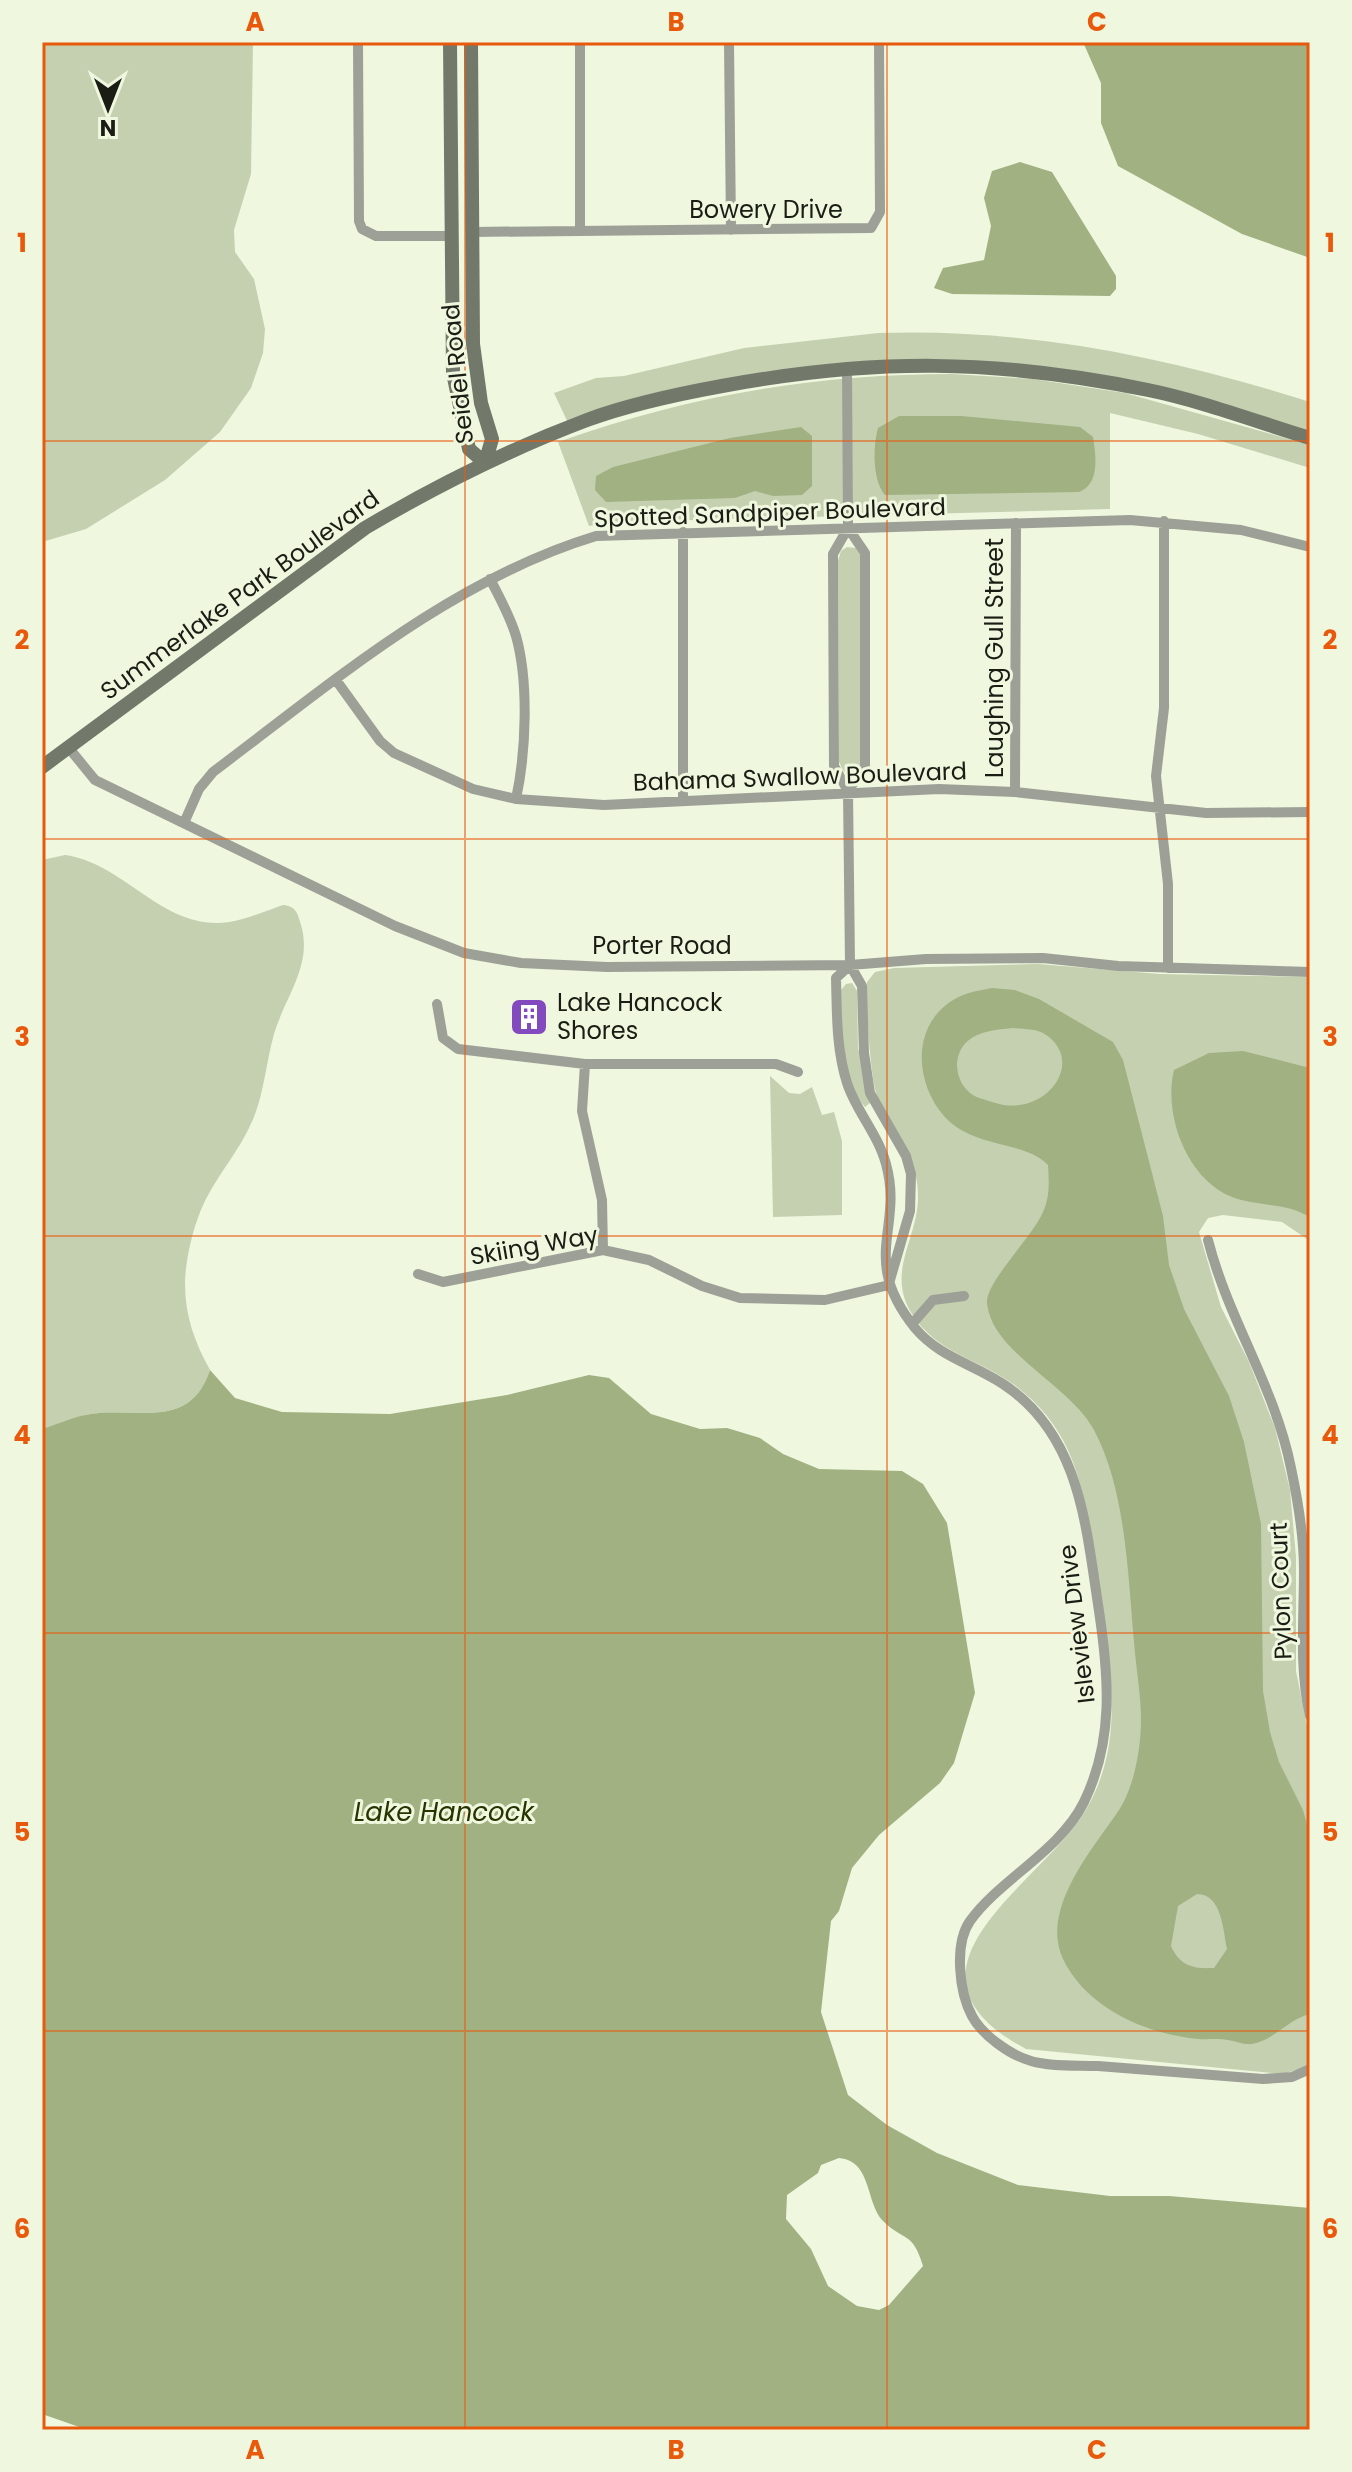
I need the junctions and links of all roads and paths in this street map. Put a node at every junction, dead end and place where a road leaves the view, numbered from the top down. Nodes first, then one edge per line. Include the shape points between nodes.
1 (358, 42) edge
2 (450, 42) edge
3 (471, 42) edge
4 (580, 42) edge
5 (729, 42) edge
6 (879, 42) edge
7 (731, 230) junction
8 (580, 231) junction
9 (472, 232) junction
10 (450, 236) junction
11 (847, 367) junction
12 (1310, 438) edge
13 (485, 463) junction
14 (1164, 521) junction
15 (1016, 523) junction
16 (848, 528) junction
17 (683, 532) junction
18 (1310, 547) edge
19 (490, 579) junction
20 (336, 680) junction
21 (68, 747) junction
22 (42, 767) edge
23 (848, 791) junction
24 (1015, 792) junction
25 (516, 799) junction
26 (683, 801) junction
27 (1158, 808) junction
28 (1310, 812) edge
29 (184, 823) junction
30 (850, 965) junction
31 (1168, 968) junction
32 (1310, 972) edge
33 (437, 1004) dead end
34 (585, 1064) junction
35 (798, 1072) dead end
36 (878, 1111) junction
37 (865, 1118) junction
38 (1208, 1240) dead end
39 (603, 1250) junction
40 (418, 1274) dead end
41 (889, 1285) junction
42 (964, 1296) dead end
43 (912, 1324) junction
44 (1310, 1716) edge
45 (1310, 2069) edge

1 - 10 street via 362,229 376,236
2 - 10 main road, Seidel Road
3 - 9 main road, Seidel Road
4 - 8 street
5 - 7 street
6 - 7 street, Bowery Drive via 876,225 863,230
7 - 8 street, Bowery Drive
8 - 9 street, Bowery Drive
9 - 13 main road, Seidel Road via 473,344 492,439
10 - 13 main road, Seidel Road via 453,373 469,449
11 - 12 main road, Summerlake Park Boulevard via 922,363 1070,375 1152,390
11 - 13 main road, Summerlake Park Boulevard via 758,379 632,407
11 - 16 street
13 - 21 main road, Summerlake Park Boulevard via 365,528
14 - 15 street, Spotted Sandpiper Boulevard
14 - 18 street, Spotted Sandpiper Boulevard via 1241,530
14 - 27 street
15 - 16 street, Spotted Sandpiper Boulevard
15 - 24 street, Laughing Gull Street
16 - 17 street, Spotted Sandpiper Boulevard
16 - 23 street via 833,554 834,766
16 - 23 street via 865,553 865,766
17 - 19 street, Spotted Sandpiper Boulevard via 596,536
17 - 26 street
19 - 20 street, Spotted Sandpiper Boulevard via 429,614
19 - 25 street via 509,615 523,665 523,757
20 - 25 street, Bahama Swallow Boulevard via 394,753 473,789
20 - 29 street, Spotted Sandpiper Boulevard via 213,772
21 - 22 main road, Summerlake Park Boulevard
21 - 29 street, Porter Road via 95,780
23 - 24 street, Bahama Swallow Boulevard
23 - 26 street, Bahama Swallow Boulevard
23 - 30 street
24 - 27 street, Bahama Swallow Boulevard
25 - 26 street, Bahama Swallow Boulevard via 604,805
27 - 28 street, Bahama Swallow Boulevard
27 - 31 street via 1168,884
29 - 30 street, Porter Road via 395,926 464,953 553,966
30 - 31 street, Porter Road via 1043,958
30 - 36 street via 862,986 864,1053
30 - 37 street, Isleview Drive via 836,978 838,1038 848,1085
31 - 32 street, Porter Road
33 - 34 street via 443,1038 458,1049
34 - 35 street via 776,1064
34 - 39 street via 582,1111 602,1200
36 - 37 street
36 - 41 street via 911,1174 910,1211
37 - 41 street, Isleview Drive via 889,1178 884,1249
38 - 44 street, Pylon Court via 1228,1306 1270,1397 1291,1464 1303,1555 1302,1655
39 - 40 street, Skiing Way via 443,1282
39 - 41 street, Skiing Way via 649,1260 740,1298 825,1300
41 - 43 street, Isleview Drive
42 - 43 street via 933,1300
43 - 45 street, Isleview Drive via 952,1359 1002,1383 1054,1435 1082,1503 1106,1669 1103,1750 1081,1808 1053,1843 968,1923 961,1984 972,2017 991,2039 1031,2061 1263,2079 1292,2077

